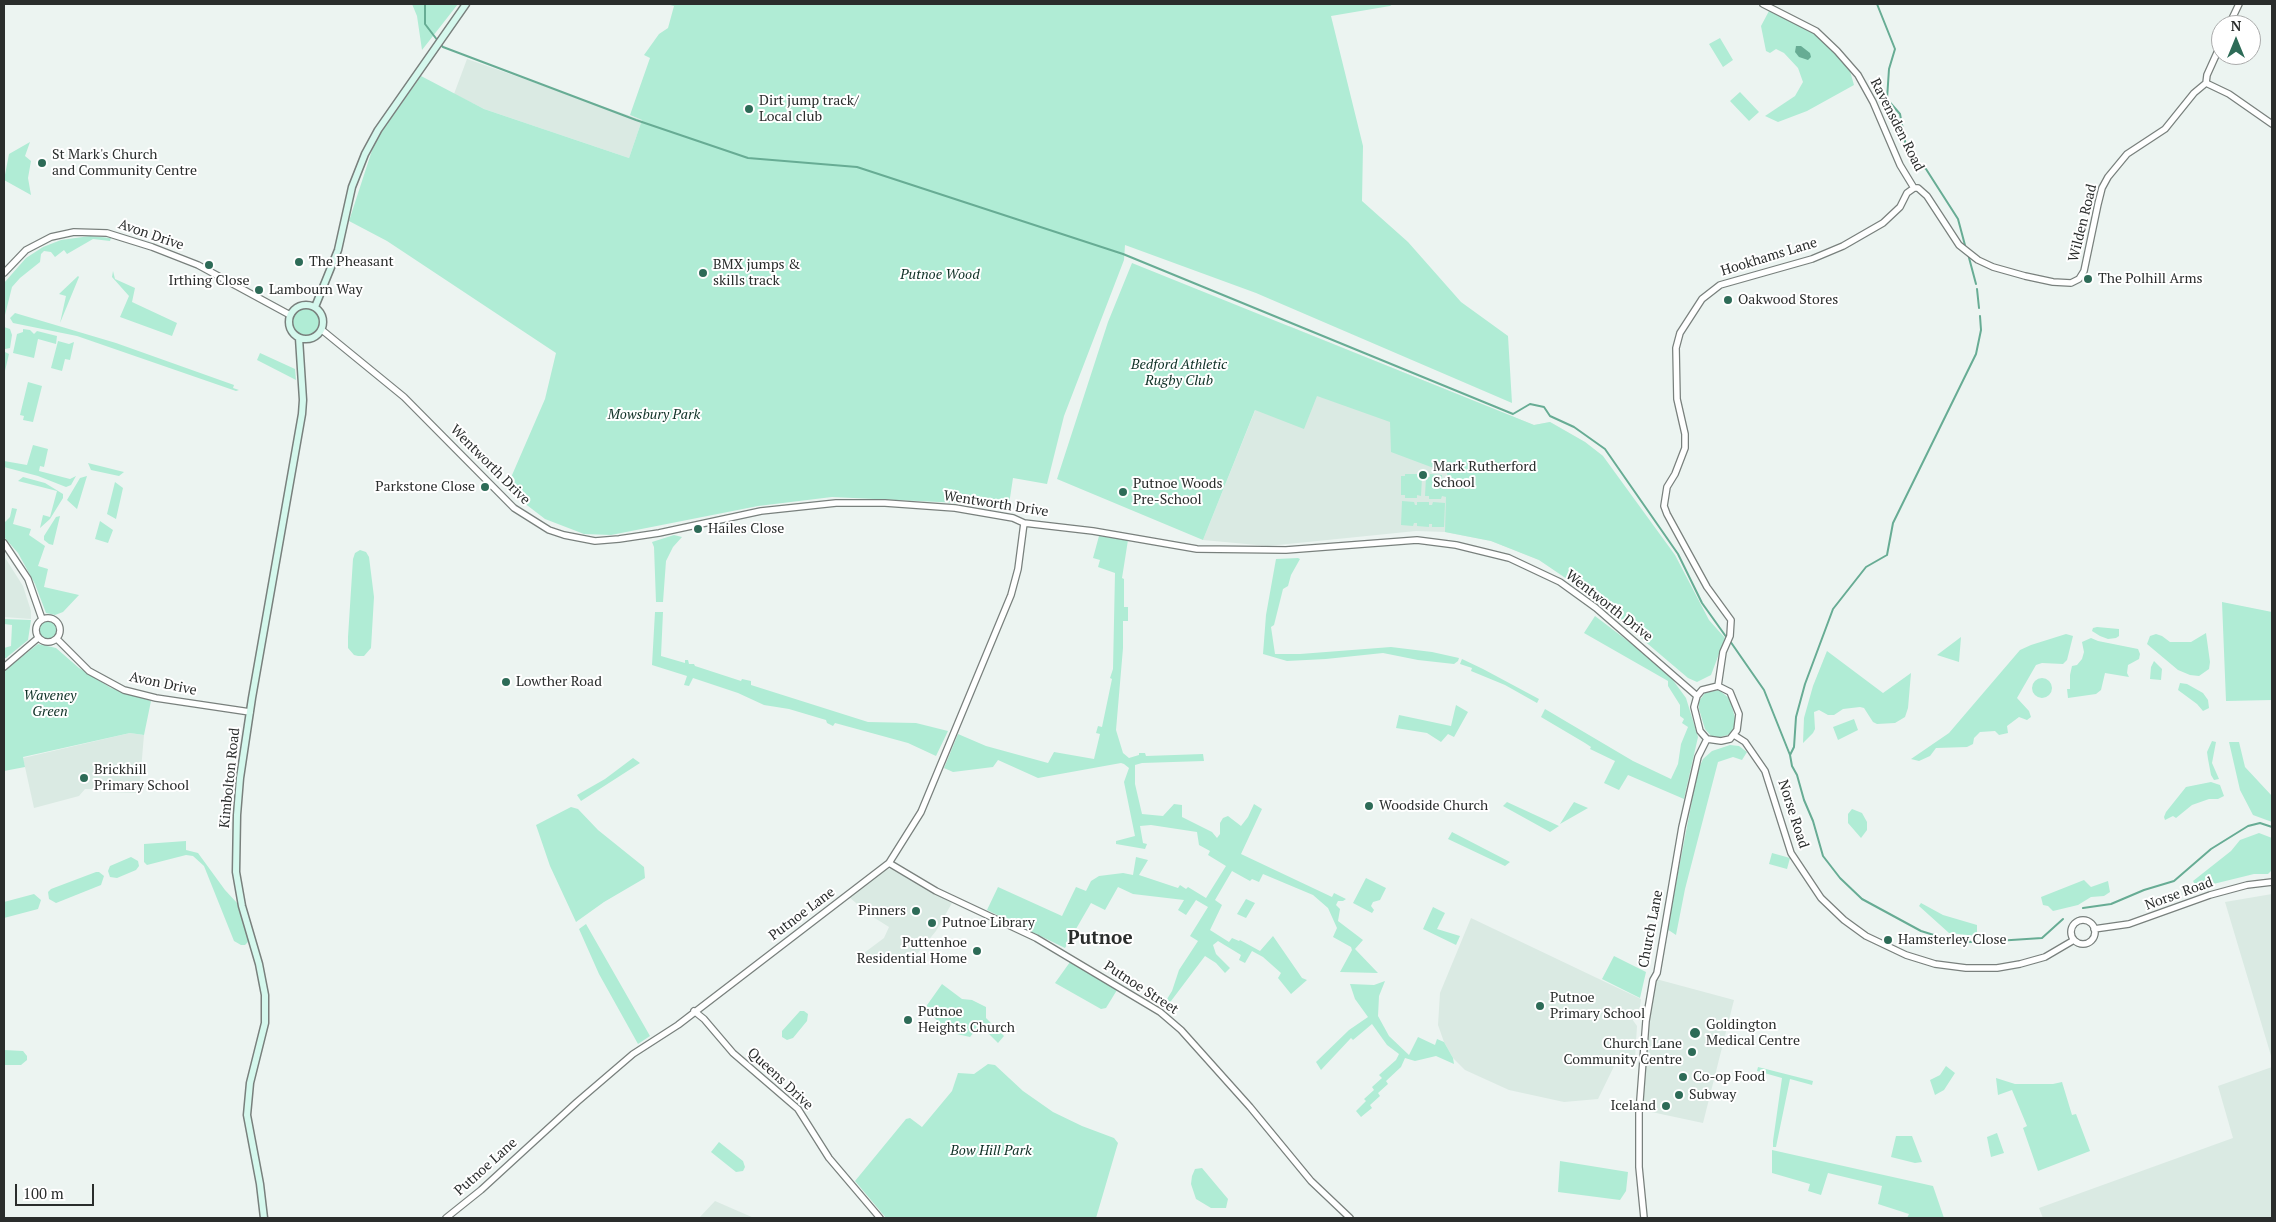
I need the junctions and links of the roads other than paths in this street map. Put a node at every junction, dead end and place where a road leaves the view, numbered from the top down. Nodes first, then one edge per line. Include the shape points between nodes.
1 (466, 4) edge
2 (1762, 4) edge
3 (2211, 65) edge
4 (2206, 83) junction
5 (2272, 124) edge
6 (1914, 188) junction
7 (4, 273) edge
8 (315, 307) junction
9 (290, 315) junction
10 (322, 330) junction
11 (299, 338) junction
12 (1024, 523) junction
13 (4, 543) edge
14 (42, 619) junction
15 (38, 638) junction
16 (57, 639) junction
17 (4, 667) edge
18 (1718, 686) junction
19 (1697, 696) junction
20 (250, 712) junction
21 (1734, 735) junction
22 (1707, 739) junction
23 (889, 863) junction
24 (2272, 882) edge
25 (2094, 928) junction
26 (2074, 940) junction
27 (694, 1011) junction
28 (264, 1218) edge
29 (446, 1218) edge
30 (880, 1218) edge
31 (1350, 1218) edge
32 (1644, 1218) edge

1 - 8 main road via 378,130 365,154 352,187 338,250
2 - 6 street, Ravensden Road via 1816,31 1858,75
3 - 4 street, Wilden Road
4 - 5 street via 2229,94
4 - 6 street, Wilden Road via 2165,128 2127,154 2108,177 2102,188 2088,259 2079,279 2064,284 2034,278 1993,267 1969,254 1922,191
6 - 18 street, Hookhams Lane via 1883,223 1842,246 1803,262 1720,285 1702,299 1680,333 1676,348 1677,399 1685,448 1667,487 1664,506 1706,587 1731,620
7 - 9 street, Avon Drive via 26,250 51,237 74,232 107,233 198,265
8 - 9 main road via 302,305
8 - 10 main road via 324,319
9 - 11 main road via 291,331
10 - 11 main road via 314,338
10 - 12 street, Wentworth Drive via 404,397 514,508 548,530 564,535 595,540 619,539 761,511 836,504 885,503 955,508 1013,518
11 - 20 main road, Kimbolton Road via 302,414
12 - 19 street, Wentworth Drive via 1197,549 1286,550 1416,540 1456,544 1509,558 1560,582
12 - 23 street, Putnoe Lane via 1011,594 921,812
13 - 14 street via 28,579
14 - 15 street via 36,626
14 - 16 street via 58,622 61,629
15 - 16 street via 45,642
15 - 17 street
16 - 20 street, Avon Drive via 89,671 124,690
18 - 19 street via 1708,687
18 - 21 street via 1730,692 1736,706 1739,724
19 - 22 street via 1695,716 1700,731
20 - 28 main road, Kimbolton Road via 238,799 236,872 265,995 264,1029 250,1083 247,1115
21 - 22 street via 1721,741
21 - 26 street, Norse Road via 1745,742 1765,770 1791,853 1821,898 1866,936 1906,955 1935,964 1966,968 2020,964 2045,957
22 - 32 street, Church Lane via 1698,756 1682,827 1646,1021 1638,1113
23 - 27 street, Putnoe Lane
23 - 31 street, Putnoe Street via 936,892 1036,938 1160,1012 1181,1030 1250,1107 1311,1181
24 - 25 street, Norse Road via 2210,894 2129,924
25 - 26 street, Norse Road via 2088,943
25 - 26 street, Norse Road via 2089,922 2077,921 2071,928
27 - 29 street, Putnoe Lane via 634,1054
27 - 30 street, Queens Drive via 733,1053 798,1109 829,1158

